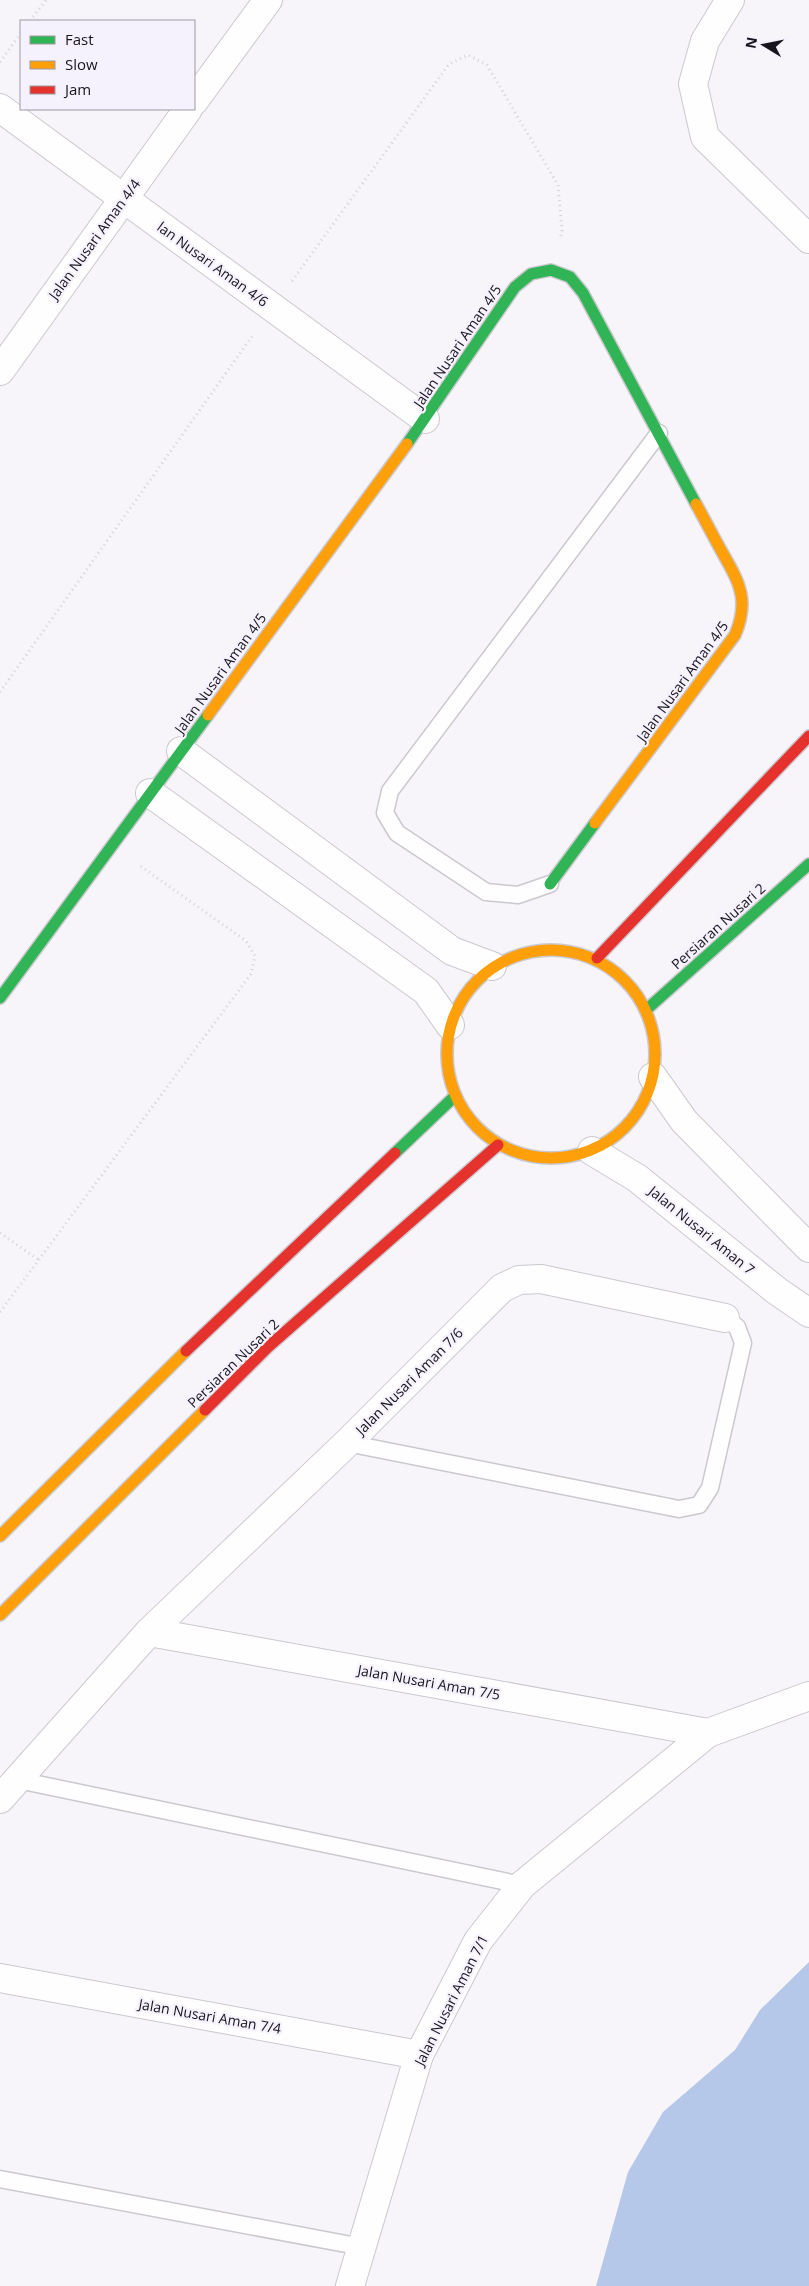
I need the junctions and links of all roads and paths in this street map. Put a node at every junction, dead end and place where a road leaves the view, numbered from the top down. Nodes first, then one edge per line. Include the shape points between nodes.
1 (46, 0) edge
2 (268, 0) edge
3 (730, 0) edge
4 (31, 20) edge
5 (20, 34) edge
6 (0, 62) edge
7 (195, 100) edge
8 (0, 108) edge
9 (187, 110) edge
10 (123, 198) junction
11 (809, 239) edge
12 (0, 371) edge
13 (425, 419) junction
14 (659, 433) junction
15 (809, 736) edge
16 (181, 751) junction
17 (150, 793) junction
18 (112, 845) junction
19 (809, 864) edge
20 (550, 884) joint
21 (597, 958) junction
22 (492, 966) junction
23 (0, 998) edge
24 (646, 1010) junction
25 (450, 1024) junction
26 (653, 1077) junction
27 (455, 1096) junction
28 (498, 1145) junction
29 (592, 1151) junction
30 (0, 1233) edge
31 (809, 1248) edge
32 (39, 1260) junction
33 (0, 1312) edge
34 (809, 1313) edge
35 (725, 1318) joint
36 (347, 1443) junction
37 (0, 1536) edge
38 (0, 1615) edge
39 (149, 1632) junction
40 (809, 1696) edge
41 (708, 1733) junction
42 (9, 1790) edge
43 (522, 1885) junction
44 (0, 1978) edge
45 (419, 2054) junction
46 (0, 2179) edge
47 (362, 2247) junction
48 (350, 2286) edge

1 - 4 path
2 - 7 street
3 - 11 street via 705,41 693,84 705,137
5 - 6 path
8 - 10 street, lan Nusari Aman 4/6
9 - 10 street, Jalan Nusari Aman 4/4
10 - 12 street, Jalan Nusari Aman 4/4
10 - 13 street, lan Nusari Aman 4/6
13 - 14 street, Jalan Nusari Aman 4/5 via 514,287 530,274 551,270 570,277 584,293
13 - 16 street, Jalan Nusari Aman 4/5
14 - 20 street, Jalan Nusari Aman 4/5 via 739,583 744,601 743,619 735,635
14 - 20 lane via 390,791 384,813 398,833 486,892 518,895
15 - 21 street
16 - 17 street, Jalan Nusari Aman 4/5
16 - 22 street via 452,951
17 - 18 street, Jalan Nusari Aman 4/5
17 - 25 street via 426,991
18 - 23 street, Jalan Nusari Aman 4/5
18 - 32 path via 246,941 256,956 251,974
19 - 24 street, Persiaran Nusari 2
21 - 22 street via 561,948 526,951
21 - 24 street via 626,979
22 - 25 street via 466,992
24 - 26 street via 655,1045
25 - 27 street via 446,1061
26 - 29 street via 640,1108 620,1133
26 - 31 street via 684,1121
27 - 28 street via 473,1124
27 - 37 street via 227,1310
28 - 29 street via 528,1156 560,1158
28 - 38 street, Persiaran Nusari 2 via 268,1347
29 - 34 street, Jalan Nusari Aman 7 via 637,1178
30 - 32 path
32 - 33 path
35 - 36 street, Jalan Nusari Aman 7/6 via 542,1279 518,1280 502,1288
35 - 36 lane via 737,1327 743,1343 710,1488 699,1505 679,1509
36 - 39 street, Jalan Nusari Aman 7/6
39 - 41 street, Jalan Nusari Aman 7/5
39 - 42 street
40 - 41 street, Jalan Nusari Aman 7/1
41 - 43 street, Jalan Nusari Aman 7/1
42 - 43 lane
43 - 45 street, Jalan Nusari Aman 7/1 via 478,1941
44 - 45 street, Jalan Nusari Aman 7/4
45 - 47 street, Jalan Nusari Aman 7/1
46 - 47 lane
47 - 48 street, Jalan Nusari Aman 7/1

